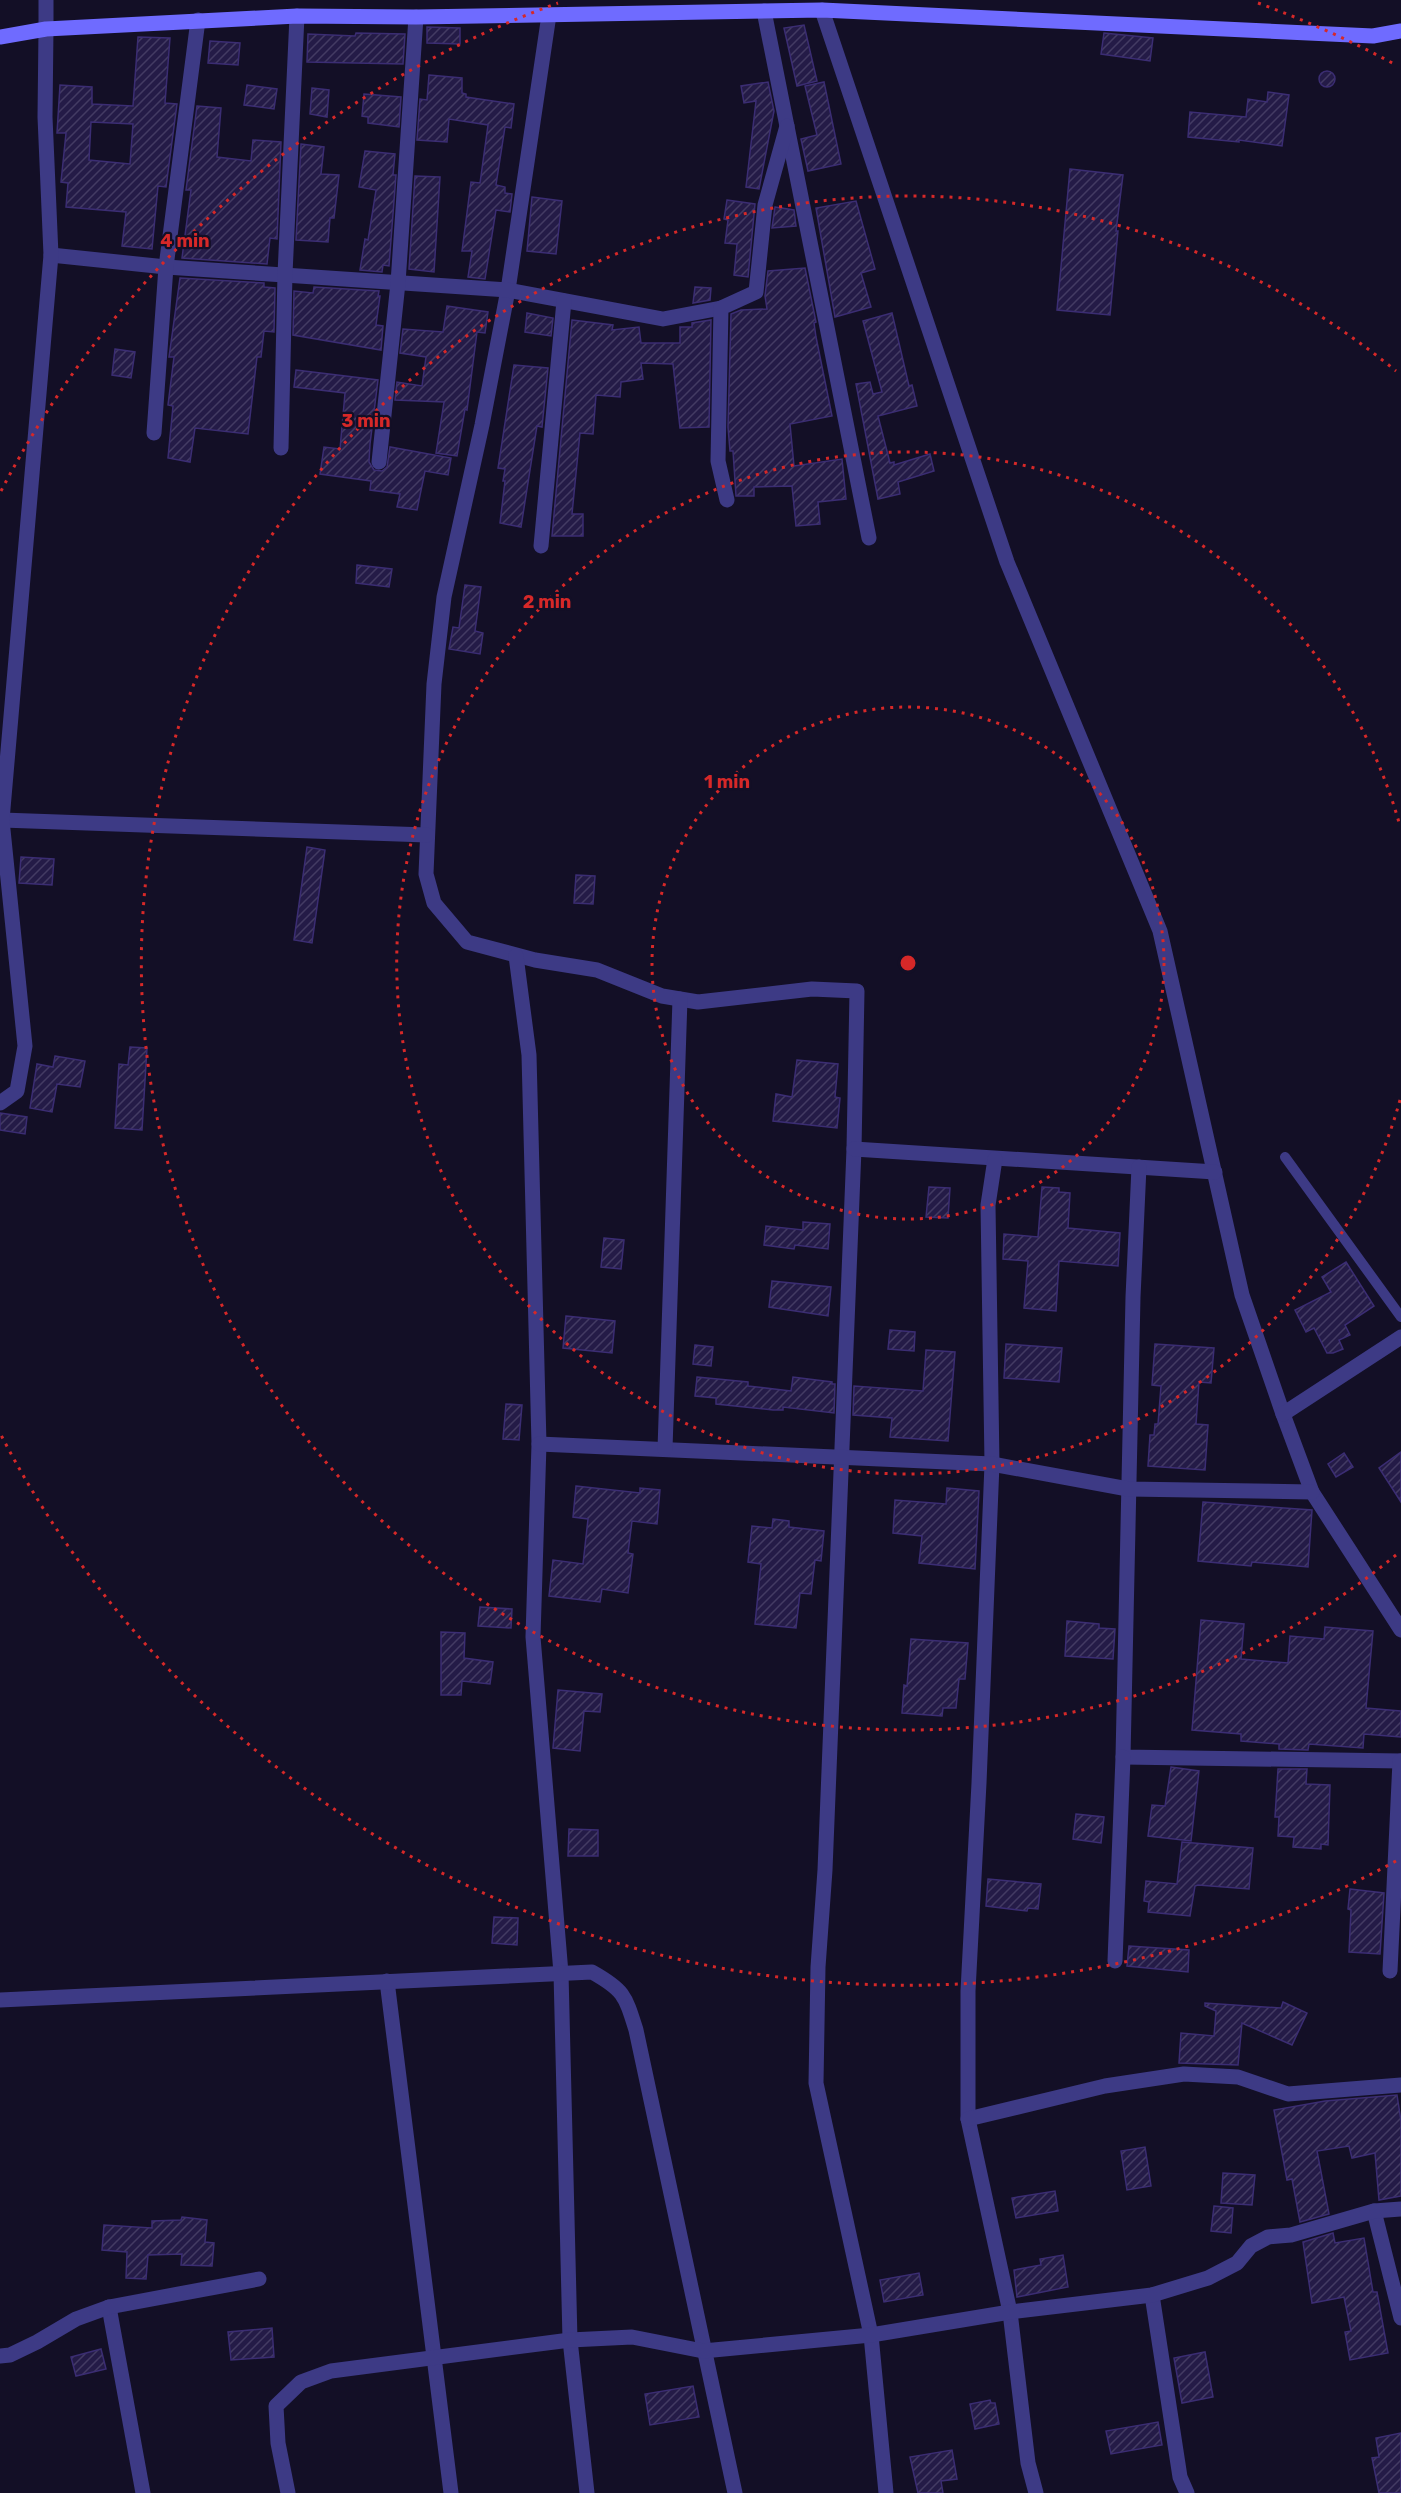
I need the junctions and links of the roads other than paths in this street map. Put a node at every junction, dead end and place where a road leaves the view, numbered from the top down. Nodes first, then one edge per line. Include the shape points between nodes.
1 (46, 0) edge
2 (862, 6) edge
3 (822, 10) junction
4 (764, 11) junction
5 (549, 15) junction
6 (297, 16) junction
7 (416, 16) junction
8 (198, 20) junction
9 (46, 29) junction
10 (1401, 31) edge
11 (0, 37) edge
12 (788, 123) junction
13 (51, 255) junction
14 (166, 267) junction
15 (285, 274) junction
16 (398, 283) junction
17 (508, 290) junction
18 (564, 301) junction
19 (721, 308) junction
20 (154, 433) dead end
21 (280, 447) dead end
22 (379, 462) dead end
23 (727, 500) dead end
24 (869, 537) dead end
25 (541, 546) dead end
26 (2, 820) junction
27 (428, 835) junction
28 (516, 956) junction
29 (680, 999) junction
30 (0, 1103) edge
31 (854, 1149) junction
32 (1285, 1157) dead end
33 (995, 1159) junction
34 (1140, 1167) junction
35 (1215, 1172) junction
36 (1401, 1317) edge
37 (1401, 1337) edge
38 (1283, 1414) junction
39 (538, 1444) junction
40 (665, 1449) junction
41 (842, 1457) junction
42 (992, 1464) junction
43 (1128, 1489) junction
44 (1312, 1492) junction
45 (1401, 1630) edge
46 (1123, 1757) junction
47 (1400, 1761) edge
48 (1115, 1961) dead end
49 (1390, 1971) dead end
50 (561, 1973) junction
51 (387, 1981) junction
52 (0, 2000) edge
53 (1401, 2085) edge
54 (968, 2119) junction
55 (1401, 2209) edge
56 (1374, 2211) junction
57 (258, 2279) dead end
58 (1152, 2295) junction
59 (110, 2307) junction
60 (1010, 2312) junction
61 (1401, 2318) edge
62 (871, 2335) junction
63 (570, 2340) junction
64 (703, 2351) junction
65 (0, 2356) edge
66 (433, 2358) junction
67 (143, 2493) edge
68 (288, 2493) edge
69 (451, 2493) edge
70 (587, 2493) edge
71 (735, 2493) edge
72 (886, 2493) edge
73 (1036, 2493) edge
74 (1187, 2493) edge

1 - 9 street
2 - 3 main road
2 - 10 main road via 1373,36
3 - 4 main road
3 - 35 street via 1007,562 1160,931
4 - 5 main road
4 - 12 street
5 - 7 main road
5 - 17 street
6 - 7 main road
6 - 8 main road
6 - 15 street
7 - 16 street
8 - 9 main road
8 - 14 street
9 - 11 main road
9 - 13 street
12 - 19 street via 765,206 756,292
12 - 24 street
13 - 14 street
13 - 26 street
14 - 15 street
14 - 20 street
15 - 16 street
15 - 21 street
16 - 17 street
16 - 22 street
17 - 18 street
17 - 27 street via 444,597 434,684
18 - 19 street via 663,319
18 - 25 street
19 - 23 street via 718,461
26 - 27 street
26 - 30 street via 25,1046 17,1091
27 - 28 street via 426,874 434,903 467,942
28 - 29 street via 597,970 662,996
28 - 39 street via 529,1055
29 - 31 street via 698,1002 812,989 857,991
29 - 40 street
31 - 33 street
31 - 41 street
32 - 36 lane
33 - 34 street
33 - 42 street via 988,1205
34 - 35 street
34 - 43 street via 1132,1297
35 - 38 street via 1242,1295
37 - 38 street
38 - 44 street
39 - 40 street
39 - 50 street via 533,1637
40 - 41 street
41 - 42 street
41 - 62 street via 816,2083
42 - 43 street
42 - 54 street via 968,1991
43 - 44 street
43 - 46 street
44 - 45 street
46 - 47 street
46 - 48 street
47 - 49 street
50 - 51 street
50 - 63 street
50 - 64 street via 592,1972 613,1984 626,1998
51 - 52 street
51 - 66 street
53 - 54 street via 1288,2094 1238,2077 1184,2074 1105,2086
54 - 60 street
55 - 56 street
56 - 58 street via 1291,2235 1268,2237 1251,2246 1237,2263 1208,2278
56 - 61 street
57 - 59 street
58 - 60 street
58 - 74 street via 1180,2477
59 - 65 street via 76,2319 10,2355
59 - 67 street
60 - 62 street
60 - 73 street via 1028,2463
62 - 64 street
62 - 72 street
63 - 64 street via 632,2337
63 - 66 street
63 - 70 street
64 - 71 street
66 - 68 street via 331,2371 301,2382 276,2406 278,2443
66 - 69 street

